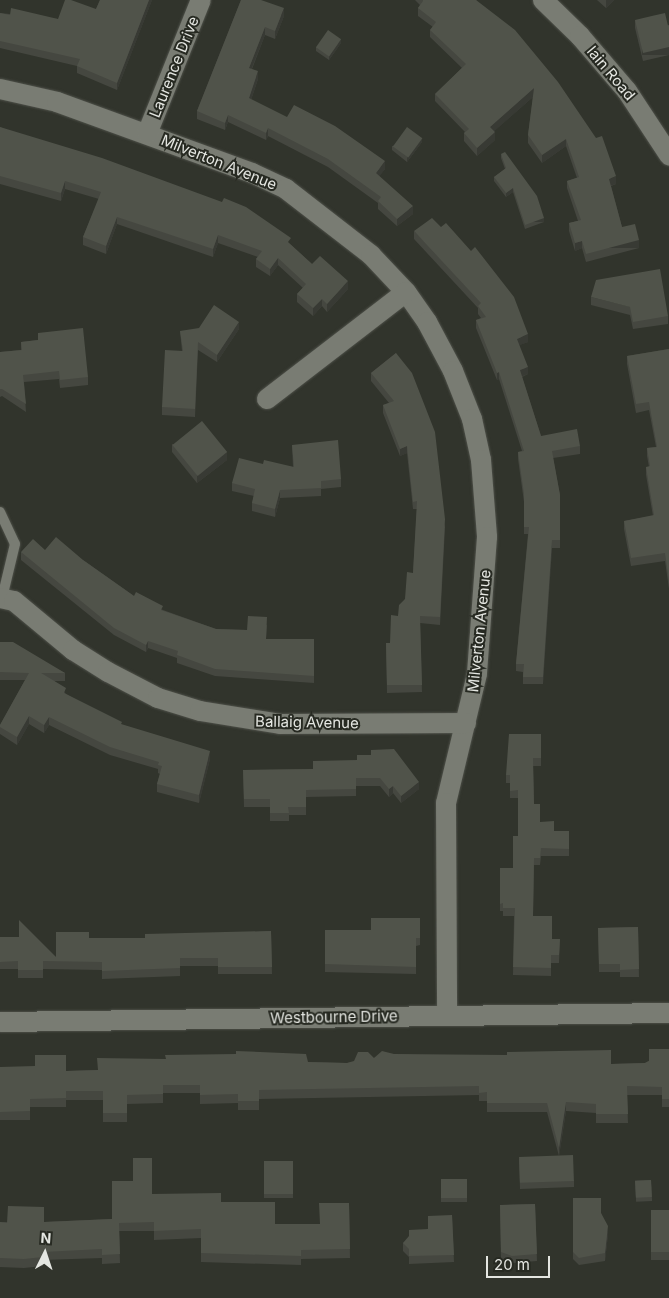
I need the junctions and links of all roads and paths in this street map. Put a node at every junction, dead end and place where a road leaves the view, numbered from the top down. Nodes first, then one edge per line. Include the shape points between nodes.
1 (201, 0) edge
2 (543, 0) edge
3 (0, 89) edge
4 (147, 134) junction
5 (669, 155) edge
6 (406, 292) junction
7 (267, 399) dead end
8 (0, 512) edge
9 (1, 598) edge
10 (466, 723) junction
11 (669, 1013) edge
12 (447, 1015) junction
13 (0, 1022) edge

1 - 4 street, Laurence Drive
2 - 5 street, Iain Road via 580,36 627,91
3 - 4 street, Milverton Avenue via 57,102
4 - 6 street, Milverton Avenue via 286,189 371,254
6 - 7 street
6 - 10 street, Milverton Avenue via 427,322 453,372 472,420 487,498 477,674
8 - 9 lane via 15,544
9 - 10 street, Ballaig Avenue via 14,601 73,650 108,672 158,698 200,711 280,724
10 - 12 street, Milverton Avenue via 445,820
11 - 12 street, Westbourne Drive
12 - 13 street, Westbourne Drive

